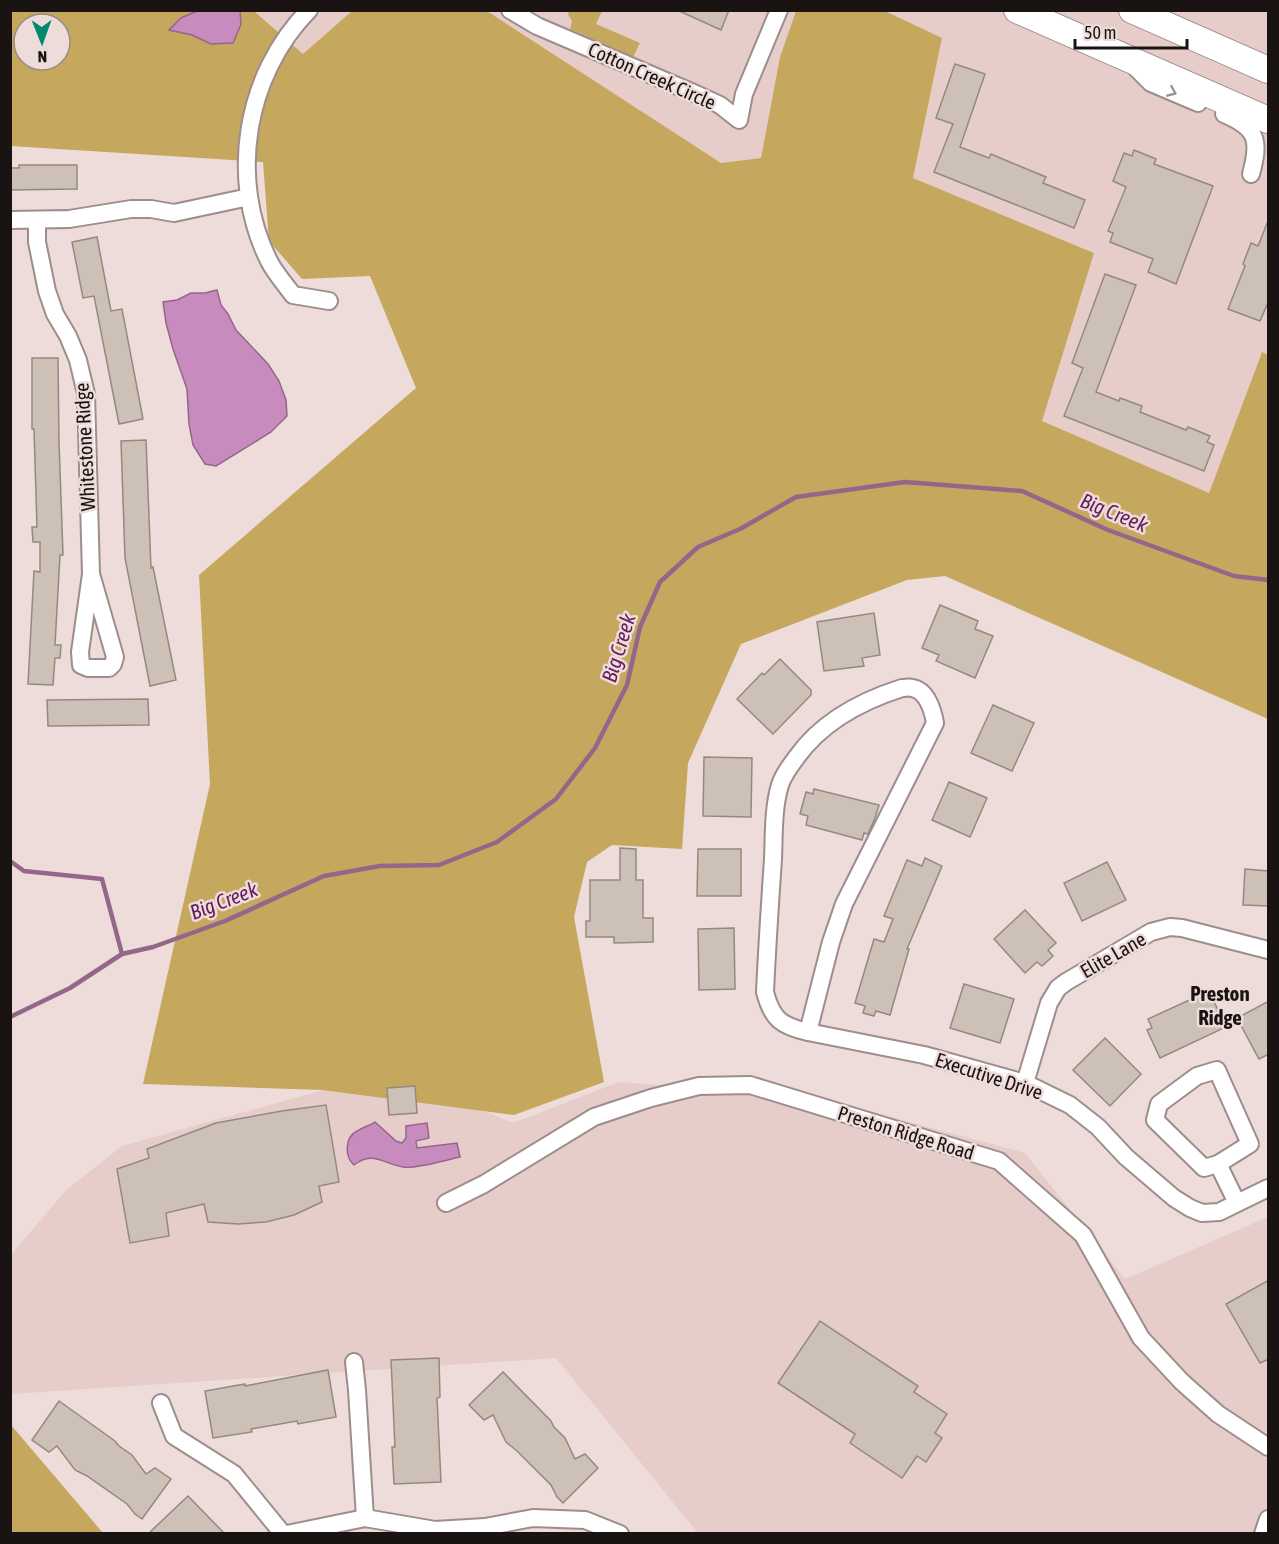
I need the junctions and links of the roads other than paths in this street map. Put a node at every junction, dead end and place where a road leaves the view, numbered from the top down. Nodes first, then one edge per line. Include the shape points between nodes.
1 (309, 10) edge
2 (510, 10) edge
3 (779, 10) edge
4 (1017, 10) edge
5 (1132, 10) edge
6 (1126, 58) junction
7 (1269, 70) edge
8 (1269, 120) edge
9 (1269, 154) edge
10 (249, 197) junction
11 (10, 220) edge
12 (37, 220) junction
13 (329, 301) dead end
14 (91, 574) junction
15 (1269, 950) edge
16 (808, 1032) junction
17 (1025, 1083) junction
18 (1218, 1164) junction
19 (1269, 1188) edge
20 (446, 1203) dead end
21 (1237, 1203) junction
22 (354, 1362) dead end
23 (161, 1402) dead end
24 (1269, 1447) edge
25 (365, 1518) junction
26 (1269, 1518) edge
27 (435, 1532) edge
28 (285, 1533) edge
29 (620, 1533) edge
30 (1263, 1533) edge

1 - 10 street via 296,23 264,75 248,139
2 - 3 street, Cotton Creek Circle via 537,26 720,105 739,120 744,94
4 - 6 highway
5 - 7 highway
6 - 8 highway
6 -> 9 street via 1151,83 1241,121 1255,138 1251,174
10 - 12 street via 174,213 131,209
10 - 13 street via 270,263 293,295
11 - 12 street
12 - 14 street, Whitestone Ridge via 46,291 78,360 86,394
14 - 14 street, Whitestone Ridge via 81,665 109,668 115,657
15 - 17 street, Elite Lane via 1182,928 1151,932 1058,988 1049,1003
16 - 16 street, Executive Drive via 779,1021 769,1008 765,992 780,785 801,751 835,720 876,696 914,688 933,710 934,723 844,904
16 - 17 street, Executive Drive via 924,1055
17 - 21 street, Executive Drive via 1070,1106 1098,1127 1126,1157 1190,1208 1202,1213 1219,1212
18 - 18 street via 1204,1168 1155,1120 1159,1104 1197,1076 1217,1070 1250,1144
18 - 21 street
19 - 21 street, Executive Drive
20 - 24 street, Preston Ridge Road via 594,1117 699,1086 750,1085 999,1161 1083,1236 1141,1338 1182,1382 1218,1414
22 - 25 street
23 - 28 street via 174,1436 234,1474
25 - 27 street
25 - 28 street
26 - 30 street
27 - 29 street via 533,1518 585,1520

